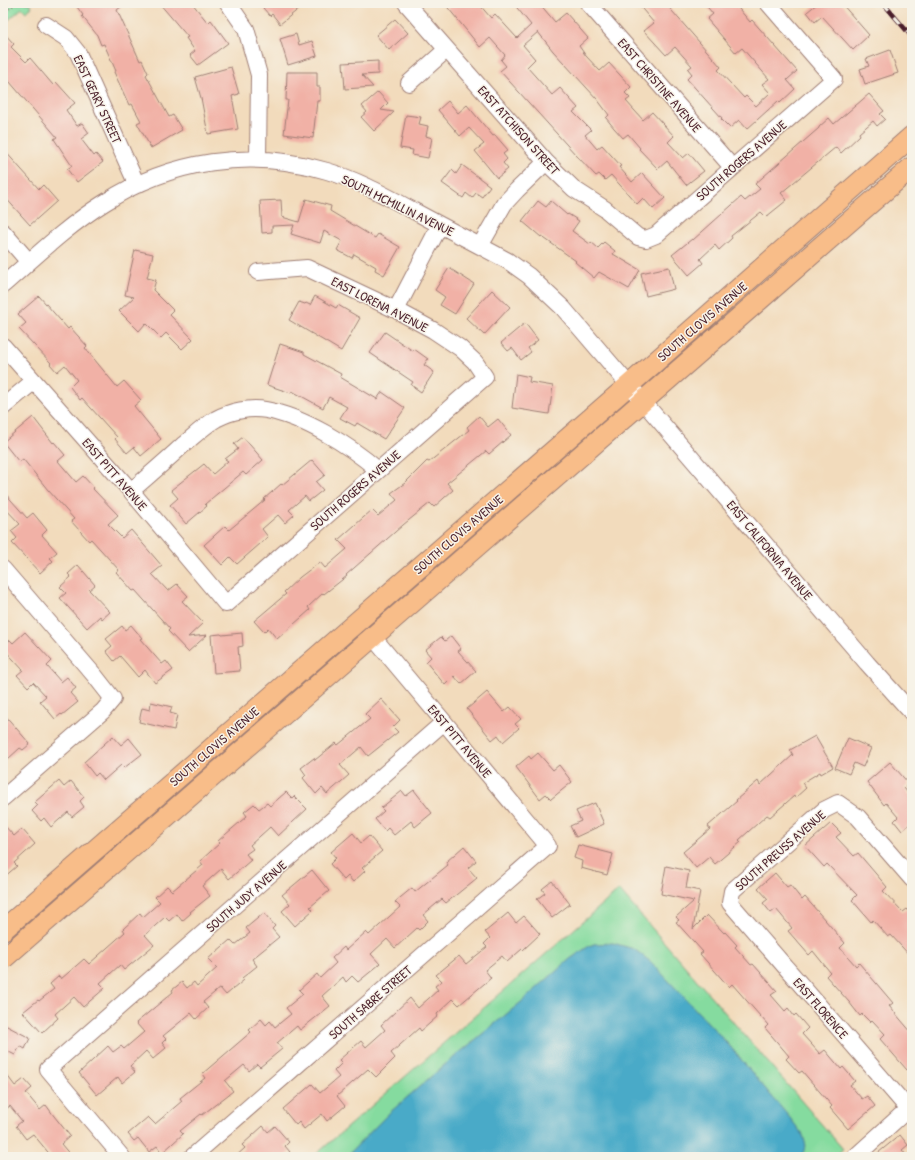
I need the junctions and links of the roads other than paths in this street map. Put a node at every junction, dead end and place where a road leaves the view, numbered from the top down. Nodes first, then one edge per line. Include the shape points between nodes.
1 (228, 3) edge
2 (406, 3) edge
3 (588, 3) edge
4 (768, 3) edge
5 (46, 25) dead end
6 (446, 50) junction
7 (409, 83) dead end
8 (912, 136) edge
9 (258, 159) junction
10 (546, 162) junction
11 (912, 167) edge
12 (732, 168) junction
13 (137, 185) junction
14 (440, 225) junction
15 (3, 232) edge
16 (646, 239) joint
17 (480, 246) junction
18 (29, 262) junction
19 (258, 272) dead end
20 (3, 285) edge
21 (396, 310) junction
22 (3, 346) edge
23 (485, 378) joint
24 (34, 382) junction
25 (629, 385) junction
26 (643, 401) junction
27 (3, 407) edge
28 (378, 470) junction
29 (131, 491) junction
30 (447, 544) junction
31 (3, 570) edge
32 (226, 604) joint
33 (372, 636) junction
34 (912, 713) edge
35 (444, 722) junction
36 (4, 794) edge
37 (548, 846) joint
38 (912, 879) edge
39 (730, 903) joint
40 (3, 930) edge
41 (3, 959) edge
42 (910, 1111) edge
43 (122, 1157) edge
44 (192, 1157) edge
45 (855, 1157) edge

1 - 9 street via 246,29 259,75
2 - 6 street, EAST ATCHISON STREET
3 - 12 street, EAST CHRISTINE AVENUE
4 - 12 street, SOUTH ROGERS AVENUE via 834,79
5 - 13 street, EAST GEARY STREET via 66,38 78,53
6 - 7 street
6 - 10 street, EAST ATCHISON STREET
8 - 25 main road, SOUTH CLOVIS AVENUE
9 - 13 street, SOUTH MCMILLIN AVENUE via 189,166 169,171
9 - 14 street, SOUTH MCMILLIN AVENUE via 297,164 348,178
10 - 16 street, EAST ATCHISON STREET via 574,189 605,209 638,237
10 - 17 street via 504,204
11 - 26 main road, SOUTH CLOVIS AVENUE
12 - 16 street, SOUTH ROGERS AVENUE via 656,236
13 - 18 street, SOUTH MCMILLIN AVENUE via 120,192 85,216
14 - 17 street, SOUTH MCMILLIN AVENUE
14 - 21 street
15 - 18 street
17 - 25 street, SOUTH MCMILLIN AVENUE via 508,261 547,292
18 - 20 street, SOUTH MCMILLIN AVENUE
19 - 21 street, EAST LORENA AVENUE via 306,268
21 - 23 street, EAST LORENA AVENUE via 460,348 475,362
22 - 24 street, EAST PITT AVENUE
23 - 28 street, SOUTH ROGERS AVENUE
24 - 27 street
24 - 29 street, EAST PITT AVENUE
25 - 26 street, EAST CALIFORNIA AVENUE
25 - 30 main road, SOUTH CLOVIS AVENUE
26 - 33 main road, SOUTH CLOVIS AVENUE
26 - 34 street, EAST CALIFORNIA AVENUE
28 - 29 street via 333,438 295,419 266,410 247,409 230,412 203,428
28 - 32 street, SOUTH ROGERS AVENUE
29 - 32 street, EAST PITT AVENUE
30 - 33 main road via 428,570 371,623
30 - 40 main road, SOUTH CLOVIS AVENUE
31 - 36 street via 113,698 103,711
33 - 35 street, EAST PITT AVENUE
33 - 41 main road, SOUTH CLOVIS AVENUE
35 - 37 street, EAST PITT AVENUE
35 - 43 street, SOUTH JUDY AVENUE via 48,1069
37 - 44 street, SOUTH SABRE STREET
38 - 39 street, SOUTH PREUSS AVENUE via 858,817 838,803 824,810 732,891
39 - 42 street, EAST FLORENCE
42 - 45 street

